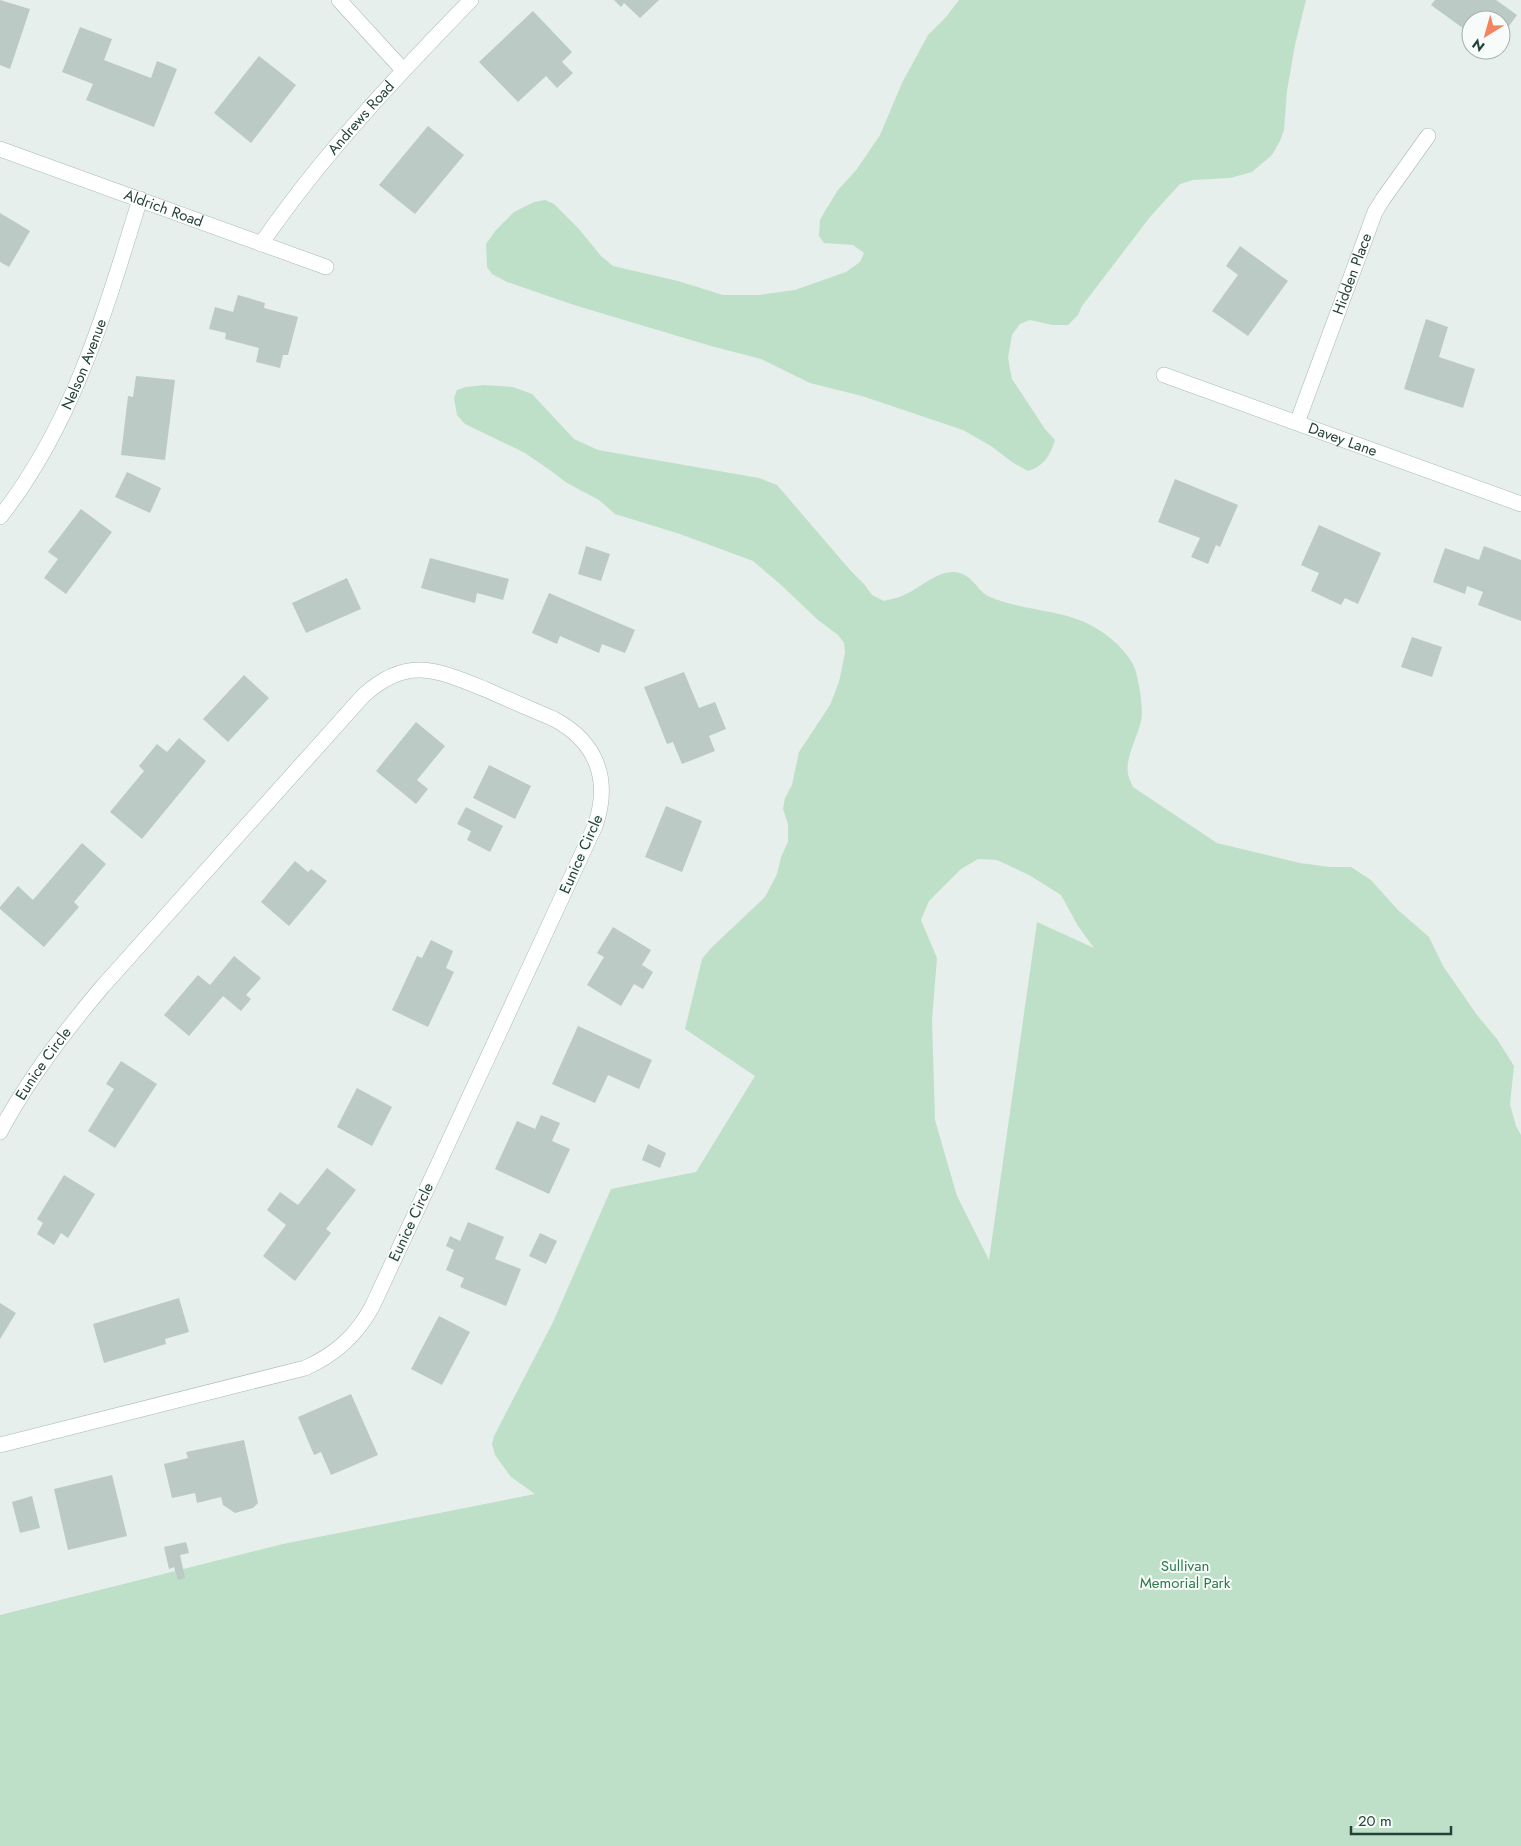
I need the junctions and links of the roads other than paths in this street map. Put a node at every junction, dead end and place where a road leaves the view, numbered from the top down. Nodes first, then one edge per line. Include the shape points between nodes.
1 (339, 0) edge
2 (471, 0) edge
3 (403, 70) junction
4 (1428, 136) dead end
5 (0, 149) edge
6 (140, 200) junction
7 (261, 244) junction
8 (326, 267) dead end
9 (1164, 375) dead end
10 (1297, 423) junction
11 (1521, 504) edge
12 (0, 517) edge
13 (6, 1107) edge
14 (0, 1132) edge
15 (0, 1445) edge

1 - 3 street
2 - 3 street, Andrews Road
3 - 7 street, Andrews Road via 319,168
4 - 10 street, Hidden Place via 1373,217
5 - 6 street, Aldrich Road
6 - 7 street, Aldrich Road
6 - 12 street, Nelson Avenue via 73,393 28,477
7 - 8 street, Aldrich Road
9 - 10 street, Davey Lane
10 - 11 street, Davey Lane
13 - 14 street, Eunice Circle
13 - 15 street, Eunice Circle via 103,986 356,704 382,681 417,670 442,672 568,726 590,750 597,764 603,795 595,826 372,1307 358,1329 329,1356 305,1368

